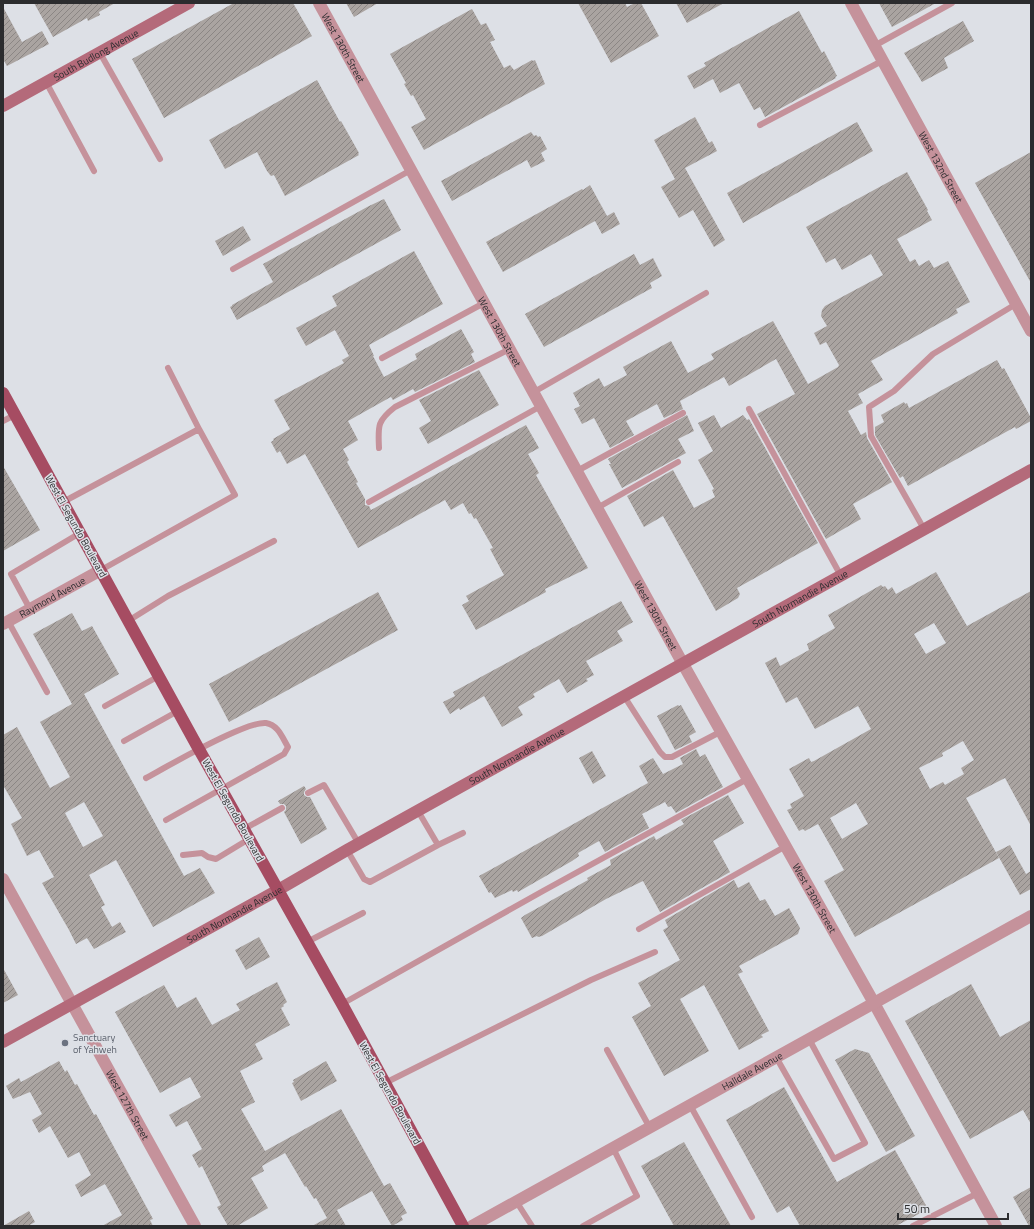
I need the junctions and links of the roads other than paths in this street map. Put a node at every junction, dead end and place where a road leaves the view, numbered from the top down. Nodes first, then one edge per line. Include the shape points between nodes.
1 (189, 3) edge
2 (319, 3) edge
3 (851, 3) edge
4 (952, 3) edge
5 (874, 46) junction
6 (100, 53) junction
7 (882, 60) junction
8 (46, 82) junction
9 (3, 106) edge
10 (760, 125) dead end
11 (160, 159) dead end
12 (412, 170) junction
13 (94, 171) dead end
14 (233, 269) dead end
15 (706, 293) dead end
16 (484, 303) junction
17 (1016, 304) junction
18 (1031, 331) edge
19 (510, 349) junction
20 (382, 358) dead end
21 (168, 368) dead end
22 (534, 392) junction
23 (3, 393) edge
24 (541, 406) junction
25 (749, 409) dead end
26 (683, 413) dead end
27 (15, 414) junction
28 (3, 421) edge
29 (199, 429) junction
30 (380, 448) dead end
31 (678, 462) dead end
32 (1031, 470) edge
33 (577, 471) junction
34 (63, 502) junction
35 (369, 502) dead end
36 (597, 508) junction
37 (924, 529) junction
38 (80, 533) junction
39 (274, 541) dead end
40 (100, 570) junction
41 (841, 576) junction
42 (30, 609) junction
43 (128, 620) junction
44 (6, 623) edge
45 (683, 664) junction
46 (158, 676) junction
47 (47, 692) dead end
48 (624, 696) junction
49 (105, 706) dead end
50 (178, 711) junction
51 (722, 731) junction
52 (124, 741) dead end
53 (199, 749) junction
54 (146, 778) dead end
55 (749, 778) junction
56 (221, 789) junction
57 (308, 793) dead end
58 (282, 808) dead end
59 (418, 811) junction
60 (166, 820) dead end
61 (463, 832) dead end
62 (247, 834) junction
63 (359, 844) junction
64 (438, 846) junction
65 (786, 846) junction
66 (347, 850) junction
67 (183, 855) dead end
68 (3, 879) edge
69 (278, 890) junction
70 (363, 913) dead end
71 (1031, 916) edge
72 (639, 929) dead end
73 (307, 942) junction
74 (655, 952) dead end
75 (874, 1003) junction
76 (72, 1004) junction
77 (342, 1004) junction
78 (809, 1040) junction
79 (3, 1042) edge
80 (608, 1050) dead end
81 (776, 1058) junction
82 (385, 1083) junction
83 (690, 1105) junction
84 (650, 1128) junction
85 (613, 1148) junction
86 (978, 1193) junction
87 (516, 1201) junction
88 (752, 1217) dead end
89 (195, 1226) edge
90 (463, 1226) edge
91 (472, 1226) edge
92 (532, 1226) edge
93 (583, 1226) edge
94 (913, 1226) edge
95 (996, 1226) edge

1 - 6 main road, South Budlong Avenue
2 - 12 street, West 130th Street
3 - 5 street, West 132nd Street
4 - 5 lane
5 - 7 street, West 132nd Street
6 - 8 main road, South Budlong Avenue
6 - 11 lane
7 - 10 lane
7 - 17 street, West 132nd Street
8 - 9 main road, South Budlong Avenue
8 - 13 lane
12 - 14 lane
12 - 16 street, West 130th Street
15 - 22 lane
16 - 19 street, West 130th Street
16 - 20 lane
17 - 18 street, West 132nd Street
17 - 37 lane via 933,354 894,391 869,407 872,436
19 - 22 street, West 130th Street
19 - 30 lane via 395,407 384,416 378,428
21 - 29 lane
22 - 24 street, West 130th Street
23 - 27 main road, West El Segundo Boulevard
24 - 33 street, West 130th Street
24 - 35 lane
25 - 41 lane
26 - 33 lane
27 - 28 lane
27 - 34 main road, West El Segundo Boulevard
29 - 34 lane
29 - 40 lane via 235,495
31 - 36 lane
32 - 37 main road, South Normandie Avenue
33 - 36 street, West 130th Street
34 - 38 main road, West El Segundo Boulevard
36 - 45 street, West 130th Street
37 - 41 main road, South Normandie Avenue
38 - 40 main road, West El Segundo Boulevard
38 - 42 lane via 11,574
39 - 43 lane via 168,596
40 - 42 street, Raymond Avenue
40 - 43 main road, West El Segundo Boulevard
41 - 45 main road, South Normandie Avenue
42 - 44 street, Raymond Avenue
43 - 46 main road, West El Segundo Boulevard
44 - 47 lane
45 - 48 main road, South Normandie Avenue
45 - 51 street, West 130th Street
46 - 49 lane
46 - 50 main road, West El Segundo Boulevard
48 - 51 lane via 665,757 672,757
48 - 59 main road, South Normandie Avenue
50 - 52 lane
50 - 53 main road, West El Segundo Boulevard
51 - 55 street, West 130th Street
53 - 54 lane
53 - 56 main road, West El Segundo Boulevard
53 - 56 lane via 234,732 266,723 277,727 288,747 284,754
55 - 65 street, West 130th Street
55 - 77 lane
56 - 60 lane
56 - 62 main road, West El Segundo Boulevard
57 - 63 lane via 324,785
58 - 62 lane
59 - 63 main road, South Normandie Avenue
59 - 64 lane
61 - 64 lane
62 - 67 lane via 216,859 202,853
62 - 69 main road, West El Segundo Boulevard
63 - 66 main road, South Normandie Avenue
64 - 66 lane via 370,882 364,879
65 - 72 lane
65 - 75 street, West 130th Street
66 - 69 main road, South Normandie Avenue
68 - 76 street, West 127th Street
69 - 73 main road, West El Segundo Boulevard
69 - 76 main road, South Normandie Avenue
70 - 73 lane
71 - 75 street, Halldale Avenue
73 - 77 main road, West El Segundo Boulevard
74 - 82 lane via 591,980
75 - 78 street, Halldale Avenue
75 - 86 street, West 130th Street
76 - 79 main road, South Normandie Avenue
76 - 89 street, West 127th Street
77 - 82 main road, West El Segundo Boulevard
78 - 81 street, Halldale Avenue
78 - 81 lane via 866,1142 834,1160
80 - 84 lane
81 - 83 street, Halldale Avenue
82 - 90 main road, West El Segundo Boulevard
83 - 84 street, Halldale Avenue
83 - 88 lane
84 - 85 street, Halldale Avenue
85 - 87 street, Halldale Avenue
85 - 93 lane via 637,1196
86 - 94 lane
86 - 95 street, West 130th Street
87 - 91 street, Halldale Avenue
87 - 92 lane

